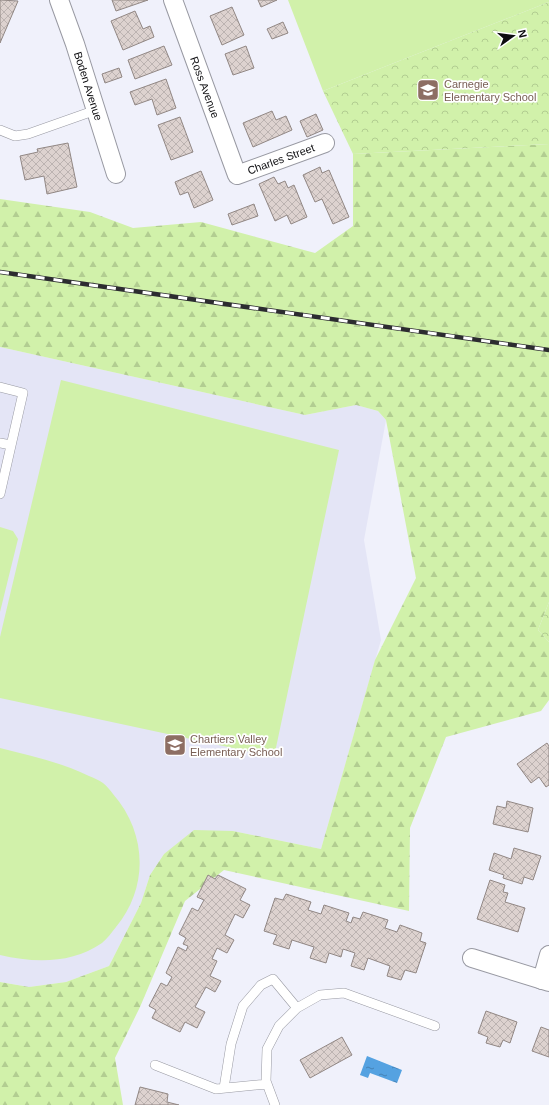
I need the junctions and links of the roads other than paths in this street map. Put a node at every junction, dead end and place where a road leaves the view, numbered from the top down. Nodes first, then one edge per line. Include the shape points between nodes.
1 (59, 0) edge
2 (173, 0) edge
3 (96, 110) junction
4 (0, 130) edge
5 (324, 143) dead end
6 (116, 174) dead end
7 (237, 175) joint
8 (0, 387) edge
9 (0, 443) edge
10 (11, 446) junction
11 (0, 494) edge
12 (549, 956) edge
13 (472, 958) dead end
14 (545, 981) edge
15 (297, 1008) junction
16 (434, 1026) dead end
17 (155, 1065) dead end
18 (267, 1084) junction
19 (224, 1088) junction
20 (275, 1105) edge

1 - 3 street, Boden Avenue
2 - 7 street, Ross Avenue
3 - 4 lane via 28,134 15,136
3 - 6 street, Boden Avenue
5 - 7 street, Charles Street
8 - 10 lane via 22,393
9 - 10 lane
10 - 11 lane
12 - 14 street
13 - 14 street
15 - 16 lane via 320,995 344,993
15 - 18 lane via 279,1026 267,1049
15 - 19 lane via 273,979 261,985 243,1006 231,1044
17 - 19 lane via 216,1089
18 - 19 lane
18 - 20 lane

